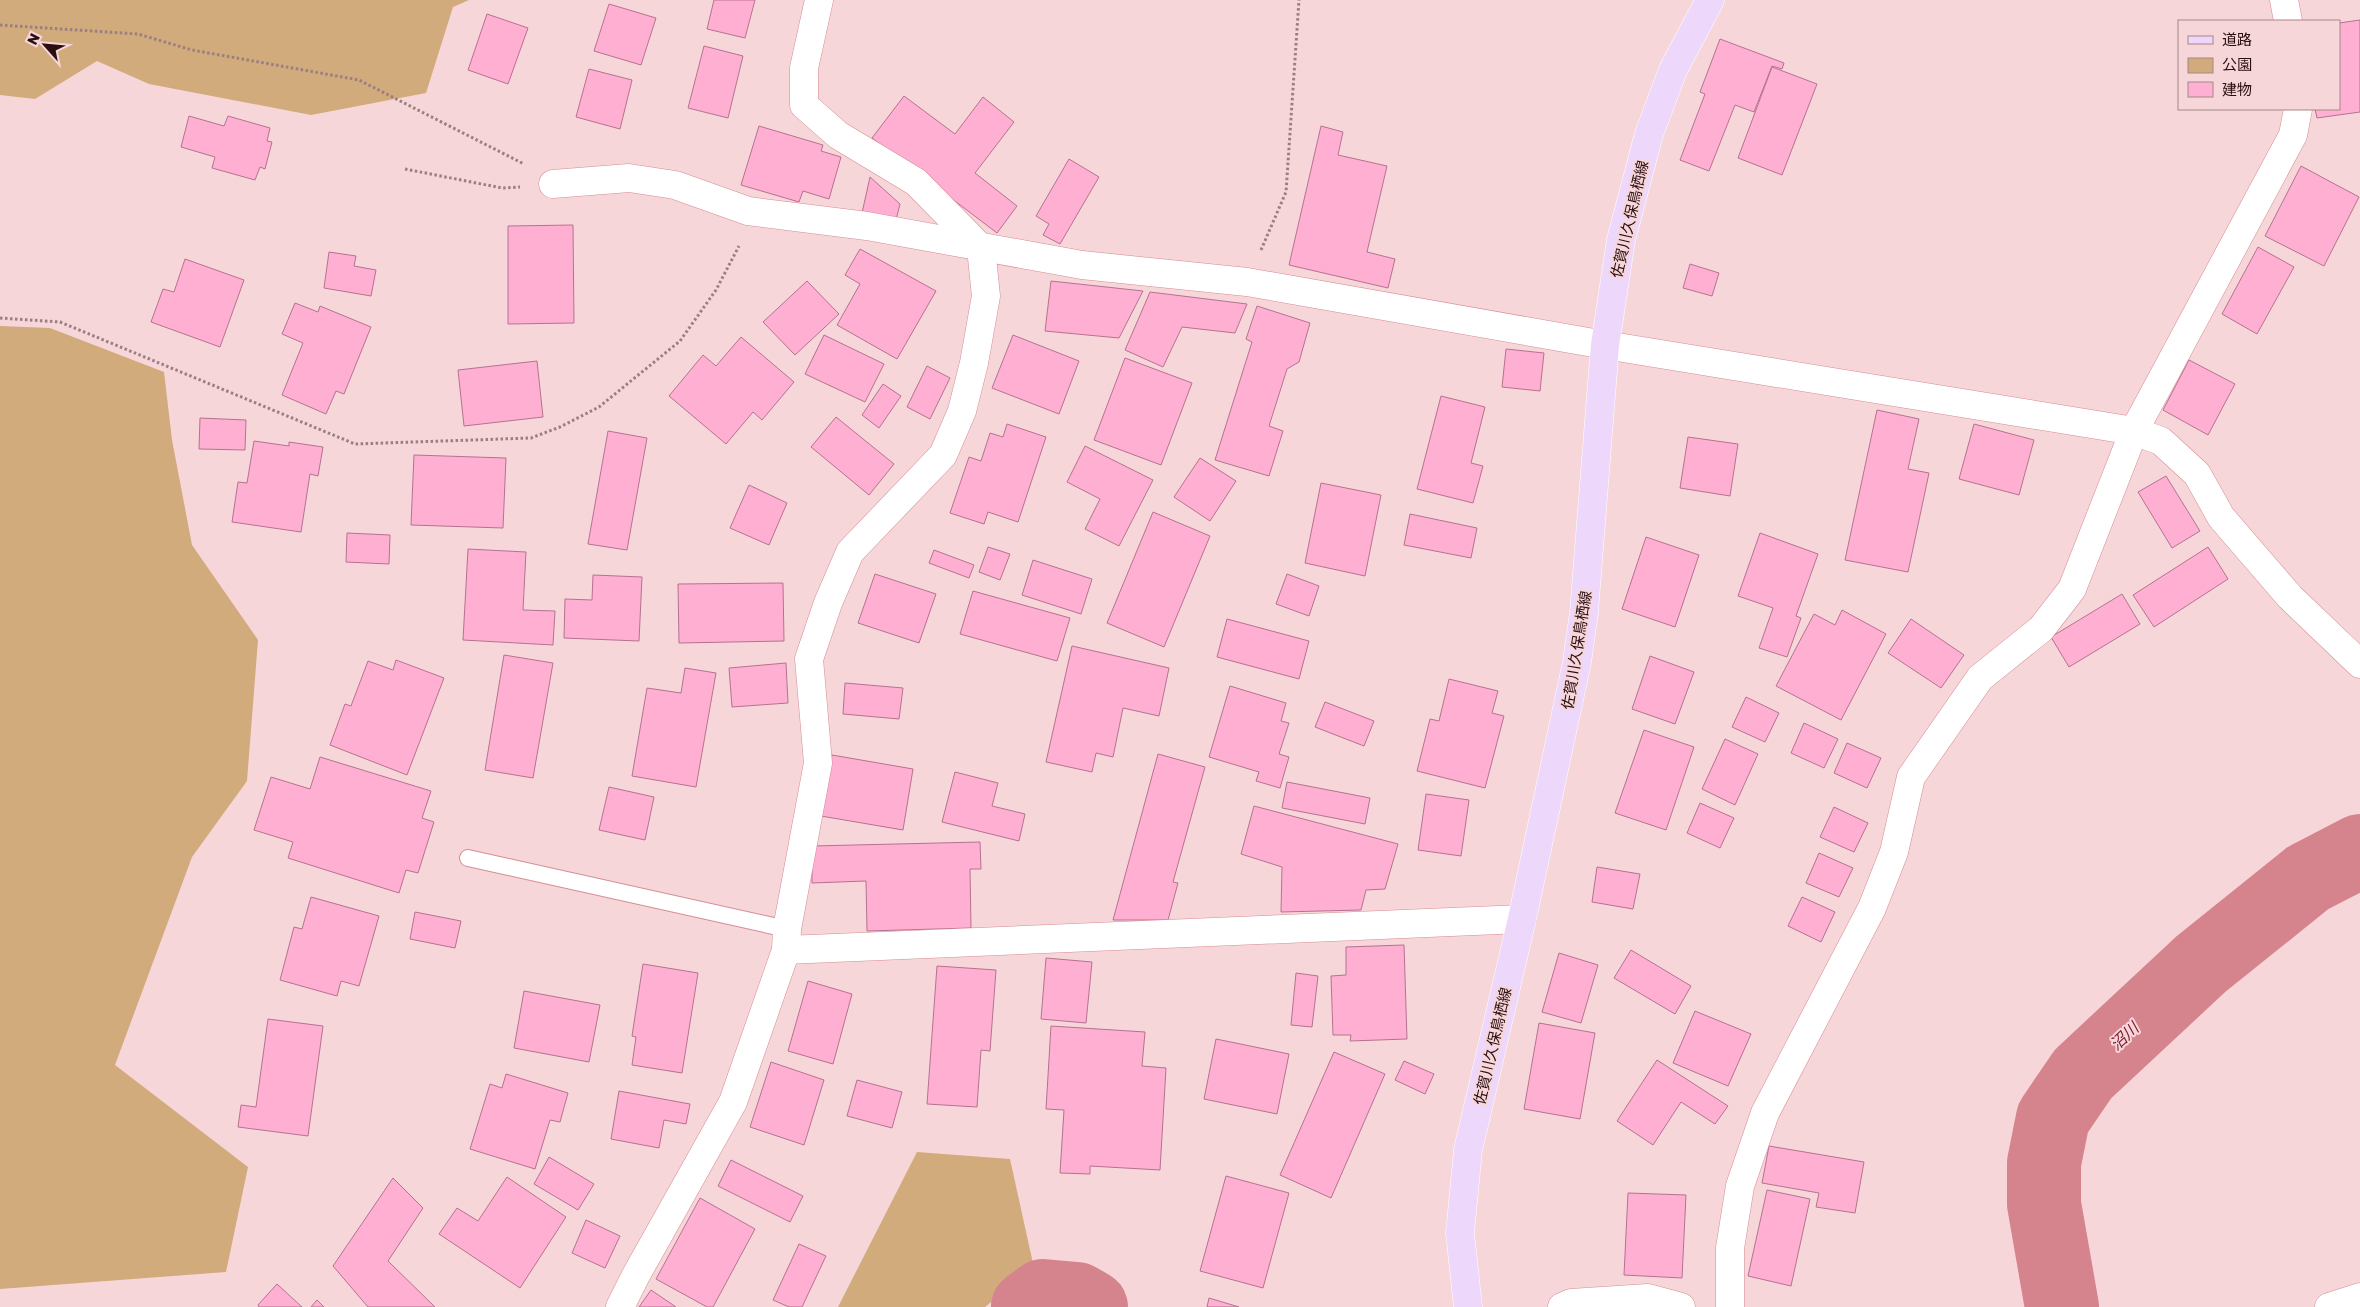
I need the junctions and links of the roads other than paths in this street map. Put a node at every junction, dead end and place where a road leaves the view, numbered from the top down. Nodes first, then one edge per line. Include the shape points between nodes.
1 (819, 0) edge
2 (1710, 0) edge
3 (2284, 0) edge
4 (2288, 20) edge
5 (2298, 110) edge
6 (553, 184) road end
7 (981, 248) junction
8 (1606, 345) junction
9 (2134, 431) junction
10 (2360, 664) edge
11 (468, 858) dead end
12 (1522, 919) junction
13 (786, 940) junction
14 (2360, 1297) edge
15 (620, 1307) edge
16 (1468, 1307) edge
17 (1562, 1307) edge
18 (1681, 1307) edge
19 (1730, 1307) edge
20 (2329, 1307) edge

1 - 7 street via 804,68 804,105 838,135 916,182
2 - 8 main road, 佐賀川久保鳥栖線 via 1673,70 1649,134 1621,240
3 - 4 street
5 - 9 street via 2293,135
6 - 7 street via 629,178 676,185 757,213 867,226
7 - 8 street via 1082,265 1247,282
7 - 13 street via 986,296 962,411 943,456 850,552 809,659 818,763
8 - 9 street
8 - 12 main road, 佐賀川久保鳥栖線 via 1584,612
9 - 10 street via 2161,441 2197,474 2222,517 2290,597
9 - 19 street via 2072,589 2041,629 1980,678 1911,777 1894,852 1872,908 1764,1113 1740,1186 1730,1248
11 - 13 lane
12 - 13 street
12 - 16 main road, 佐賀川久保鳥栖線 via 1468,1150 1460,1233
13 - 15 street via 733,1102
14 - 20 street
17 - 18 street via 1571,1303 1648,1298

